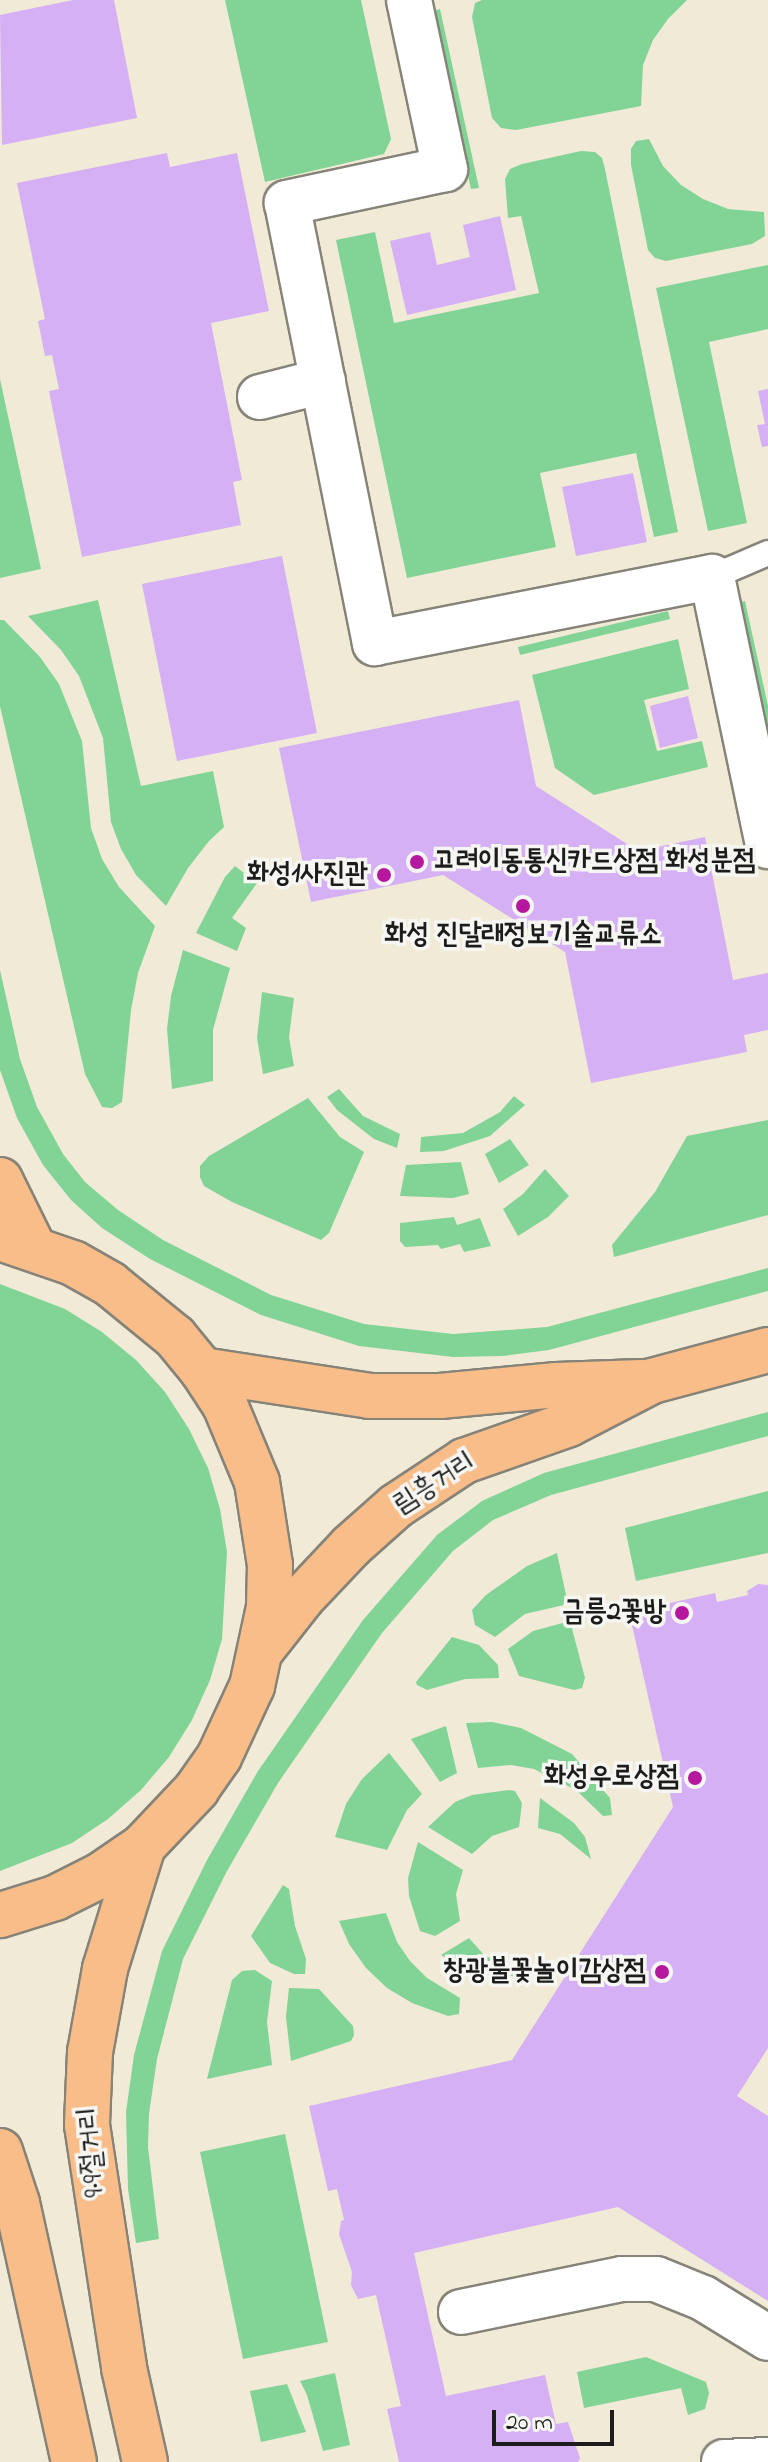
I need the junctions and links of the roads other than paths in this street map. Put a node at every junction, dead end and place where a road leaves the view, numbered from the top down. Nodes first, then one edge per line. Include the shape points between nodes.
1 (409, 0) edge
2 (323, 381) junction
3 (260, 397) dead end
4 (768, 553) edge
5 (712, 577) junction
6 (768, 846) edge
7 (0, 1180) edge
8 (17, 1242) edge
9 (768, 1350) edge
10 (202, 1370) junction
11 (652, 1381) junction
12 (262, 1649) junction
13 (143, 1846) junction
14 (0, 1915) edge
15 (0, 2151) edge
16 (461, 2312) dead end
17 (768, 2338) edge
18 (768, 2460) edge
19 (74, 2462) edge
20 (145, 2462) edge
21 (724, 2462) edge

1 - 2 street via 445,169 287,203
2 - 3 street
2 - 5 street via 375,643
4 - 5 lane
5 - 6 street
7 - 8 main road
8 - 10 main road via 73,1263 132,1300 175,1337
9 - 11 main road, 림흥거리
10 - 11 main road, 림흥거리 via 369,1396
10 - 12 main road via 243,1443 266,1524 269,1607
11 - 12 main road, 림흥거리 via 569,1424 464,1461 427,1484 351,1546
12 - 13 main road via 252,1686 219,1757 172,1819
13 - 14 main road via 55,1898
13 - 20 main road, 9·9절거리 via 105,1969 90,2052 87,2125 124,2368
15 - 19 main road via 17,2203
16 - 17 street via 622,2279 656,2279 703,2298
18 - 21 street

